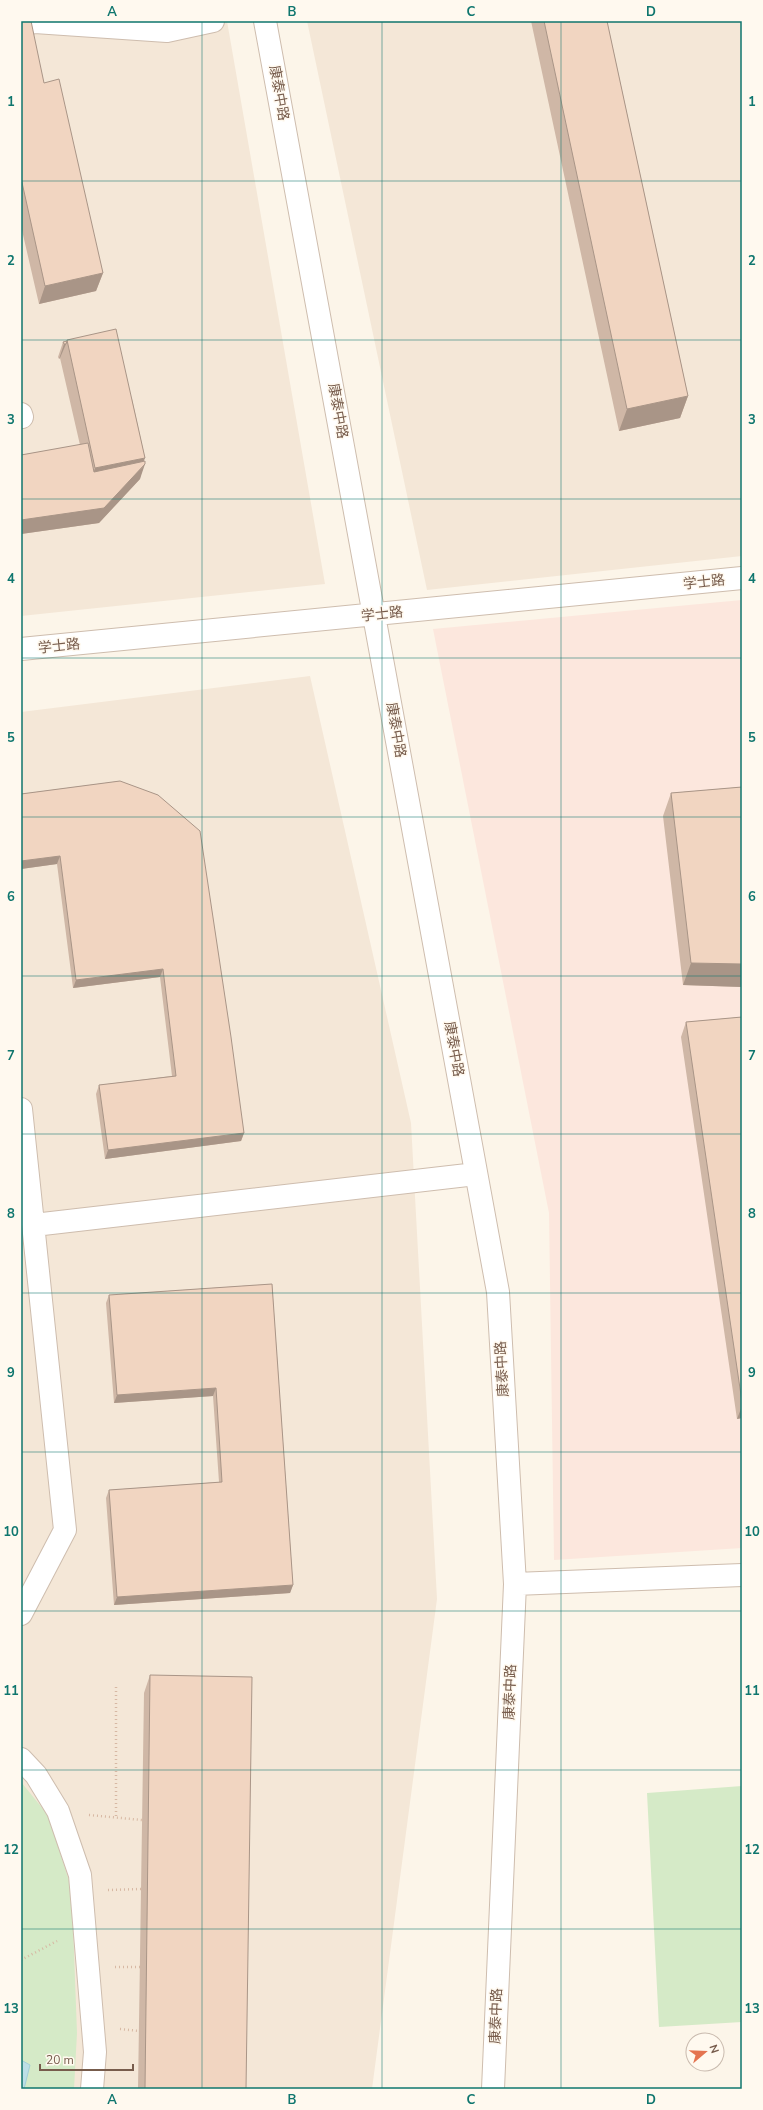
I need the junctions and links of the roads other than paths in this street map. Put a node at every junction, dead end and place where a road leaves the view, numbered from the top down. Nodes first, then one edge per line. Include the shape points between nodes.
1 (213, 21) edge
2 (266, 21) edge
3 (21, 26) edge
4 (742, 578) edge
5 (375, 615) junction
6 (21, 650) edge
7 (21, 1109) edge
8 (476, 1174) junction
9 (34, 1225) junction
10 (742, 1575) edge
11 (515, 1584) junction
12 (21, 1614) edge
13 (21, 1759) edge
14 (92, 2089) edge
15 (493, 2089) edge

1 - 3 street via 167,31 35,22
2 - 5 street, 康泰中路
4 - 5 street, 学士路
5 - 6 street, 学士路
5 - 8 street, 康泰中路
7 - 9 street
8 - 9 street
8 - 11 street, 康泰中路 via 498,1292
9 - 12 street via 65,1530
10 - 11 street
11 - 15 street, 康泰中路
13 - 14 street via 36,1776 58,1811 80,1875 95,2052

